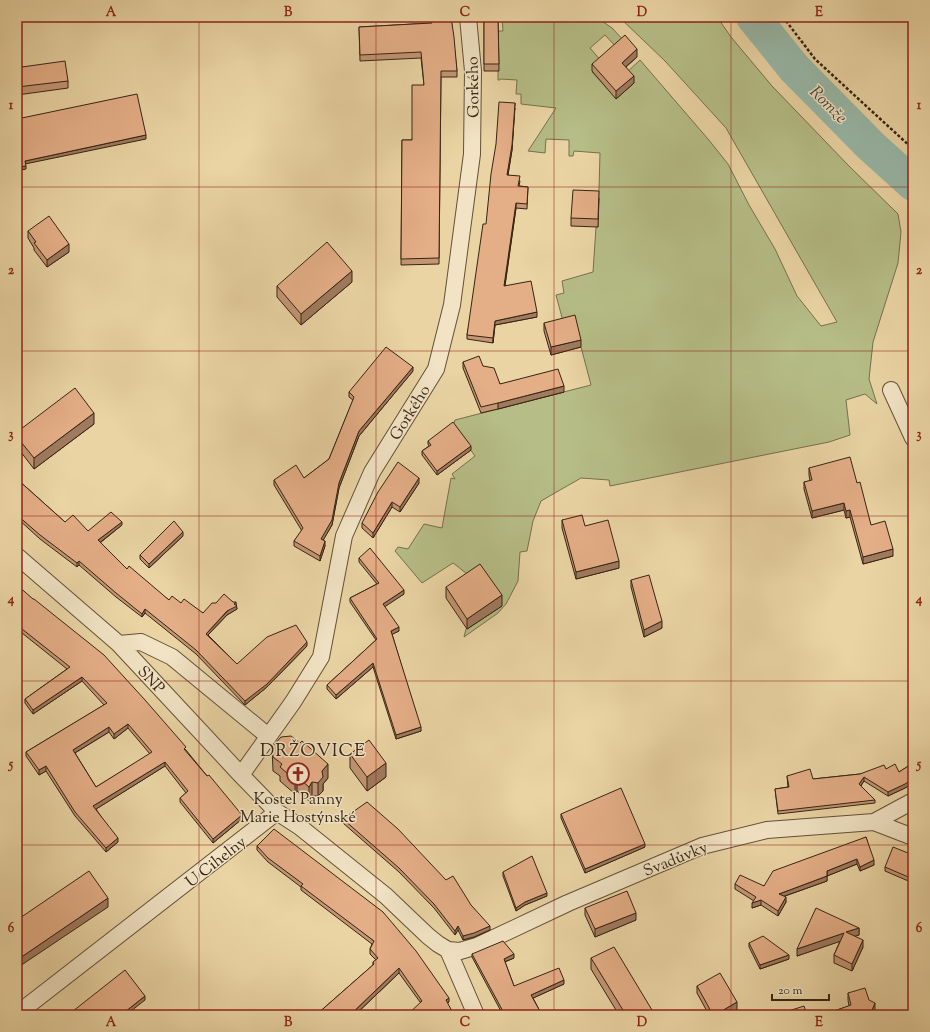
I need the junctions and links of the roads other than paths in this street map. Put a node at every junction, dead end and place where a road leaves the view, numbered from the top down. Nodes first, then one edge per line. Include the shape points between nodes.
1 (468, 17) edge
2 (891, 390) dead end
3 (913, 438) edge
4 (17, 556) edge
5 (119, 644) junction
6 (268, 736) junction
7 (240, 775) junction
8 (913, 801) edge
9 (278, 812) junction
10 (874, 822) junction
11 (913, 837) edge
12 (448, 950) junction
13 (17, 1014) edge
14 (476, 1015) edge

1 - 6 street, Gorkého via 473,70 472,154 452,305 436,369 372,472 344,536 321,657
2 - 3 street
4 - 5 street, SNP
5 - 6 street via 141,642 172,657
5 - 7 street, SNP
6 - 7 street, Gorkého
7 - 9 street, SNP
8 - 10 street
9 - 12 street via 386,896 428,936
9 - 13 street, U Cihelny
10 - 11 street, Svadůvky
10 - 12 street, Svadůvky via 767,830 702,846 568,903 477,946
12 - 14 street

